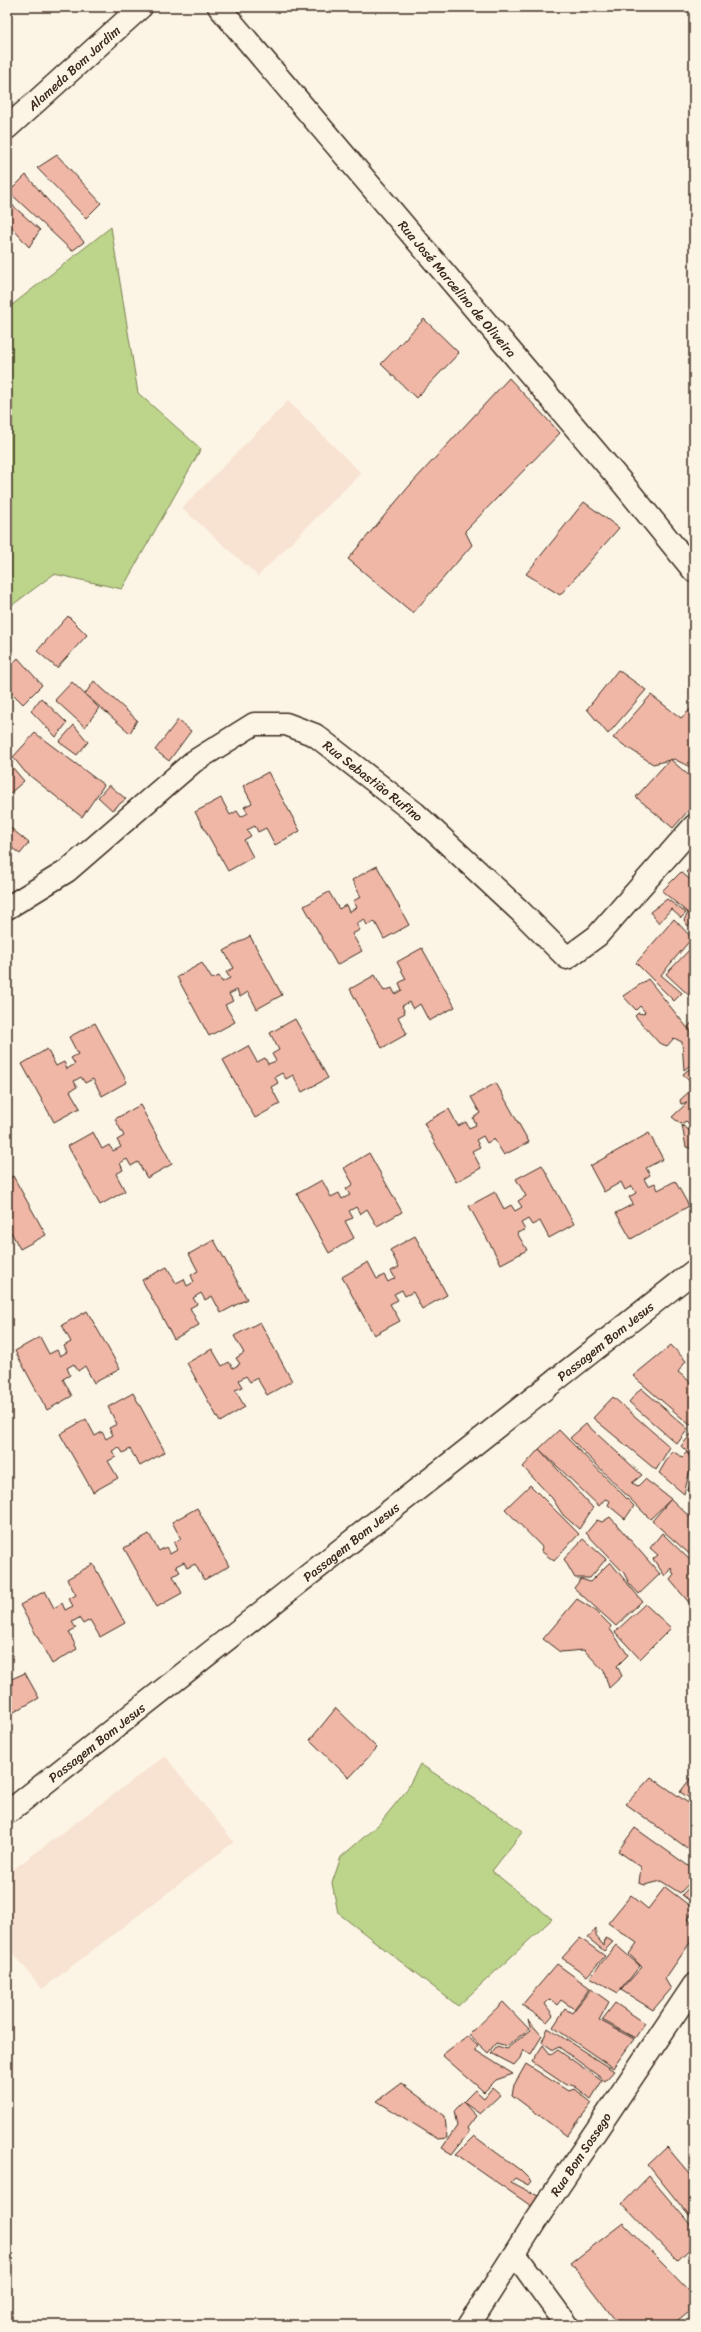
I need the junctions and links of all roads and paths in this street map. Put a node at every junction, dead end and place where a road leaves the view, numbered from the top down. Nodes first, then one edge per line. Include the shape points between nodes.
1 (141, 7) edge
2 (219, 7) edge
3 (7, 128) edge
4 (694, 571) edge
5 (694, 826) edge
6 (7, 908) edge
7 (694, 1271) edge
8 (7, 1812) edge
9 (694, 1985) edge
10 (515, 2254) junction
11 (469, 2325) edge
12 (567, 2325) edge

1 - 3 street, Alameda Bom Jardim
2 - 4 street, Rua José Marcelino de Oliveira
5 - 6 street, Rua Sebastião Rufino via 597,936 567,958 415,813 315,735 286,724 254,724 193,762 67,871
7 - 8 street, Passagem Bom Jesus
9 - 10 street, Rua Bom Sossego
10 - 11 street, Rua Bom Sossego
10 - 12 street

